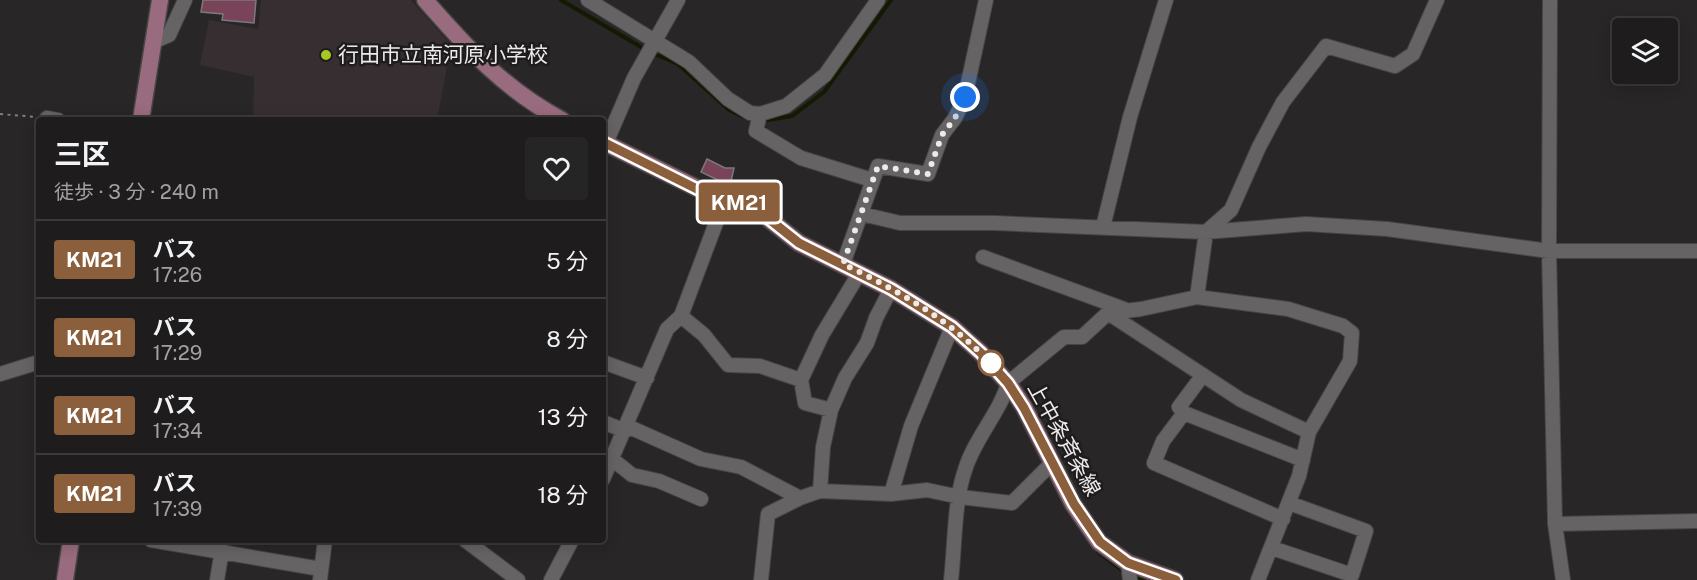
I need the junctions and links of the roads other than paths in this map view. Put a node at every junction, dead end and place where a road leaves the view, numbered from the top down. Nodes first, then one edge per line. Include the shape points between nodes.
1 (160, 0) edge
2 (185, 0) edge
3 (425, 0) edge
4 (588, 0) edge
5 (678, 0) edge
6 (878, 0) edge
7 (986, 0) edge
8 (1166, 0) edge
9 (1437, 0) edge
10 (1550, 0) edge
11 (654, 40) junction
12 (153, 42) junction
13 (760, 114) junction
14 (141, 117) edge
15 (557, 117) edge
16 (606, 138) edge
17 (606, 143) edge
18 (872, 180) junction
19 (725, 199) junction
20 (862, 214) junction
21 (1103, 227) junction
22 (1206, 232) junction
23 (1549, 250) junction
24 (1697, 251) edge
25 (983, 257) dead end
26 (843, 264) junction
27 (860, 272) junction
28 (891, 289) junction
29 (1197, 297) junction
30 (1128, 311) junction
31 (1108, 313) junction
32 (681, 316) junction
33 (952, 327) junction
34 (36, 363) edge
35 (606, 363) edge
36 (0, 374) edge
37 (1203, 375) junction
38 (647, 378) junction
39 (801, 381) junction
40 (1008, 383) junction
41 (831, 410) junction
42 (1184, 413) junction
43 (606, 423) edge
44 (626, 429) junction
45 (1309, 432) junction
46 (608, 457) edge
47 (1303, 460) junction
48 (1051, 464) junction
49 (820, 491) junction
50 (891, 494) junction
51 (960, 497) junction
52 (800, 498) junction
53 (701, 499) dead end
54 (1289, 503) junction
55 (1282, 519) junction
56 (1697, 521) edge
57 (1556, 524) junction
58 (70, 543) edge
59 (173, 543) edge
60 (325, 543) edge
61 (469, 543) edge
62 (570, 543) edge
63 (1272, 548) junction
64 (222, 550) junction
65 (1129, 572) edge
66 (320, 574) edge
67 (64, 580) edge
68 (217, 580) edge
69 (518, 580) edge
70 (551, 580) edge
71 (761, 580) edge
72 (951, 580) edge
73 (1175, 580) edge
74 (1258, 580) edge
75 (1563, 580) edge

1 - 12 main road
2 - 12 street via 169,35
3 - 15 main road via 500,81
4 - 11 street
5 - 11 street
6 - 13 street via 825,75 786,106
7 - 18 street via 965,97 942,135 928,174 878,166
8 - 21 street via 1130,117
9 - 22 street via 1413,54 1395,66 1326,46 1283,102 1258,147 1231,210
10 - 23 street
11 - 13 street via 689,62 728,99 750,113
11 - 16 street
12 - 14 main road
13 - 18 street via 756,130 801,158
17 - 19 main road, 上中条斉条線 via 707,194
18 - 20 street
19 - 26 main road, 上中条斉条線 via 750,204 799,243
19 - 32 street
20 - 21 street via 900,223
20 - 26 street
21 - 22 street
22 - 23 street via 1317,225 1387,229
22 - 29 street
23 - 24 street
23 - 57 street
25 - 30 street
26 - 27 main road, 上中条斉条線
27 - 28 main road, 上中条斉条線
27 - 39 street via 822,335
28 - 33 main road, 上中条斉条線
28 - 41 street
29 - 30 street
29 - 45 street via 1288,309 1343,326 1352,333 1350,361
30 - 31 street
31 - 37 street
31 - 40 street via 1082,337 1064,337
32 - 38 street via 667,329
32 - 39 street via 704,335 728,365 760,366
33 - 40 main road, 上中条斉条線
33 - 50 street via 911,426
34 - 36 street
35 - 38 street
37 - 42 street via 1179,408
37 - 45 street via 1241,400
38 - 44 street
39 - 41 street via 805,403
40 - 48 main road, 上中条斉条線
40 - 51 street via 976,442 964,471
41 - 49 street
42 - 47 street
42 - 55 street via 1163,441 1154,463
43 - 44 street
44 - 46 street
44 - 52 street via 701,459 741,467
45 - 47 street
46 - 53 street via 632,475 659,481
47 - 54 street
48 - 51 street via 1012,503
48 - 65 main road, 上中条斉条線 via 1093,533
49 - 50 street
49 - 52 street
50 - 51 street via 927,490
51 - 72 street
52 - 71 street via 768,514
54 - 55 street
54 - 63 street via 1366,531 1352,575
55 - 63 street
56 - 57 street
57 - 75 street
58 - 67 main road
59 - 64 street
60 - 66 street
61 - 69 street
62 - 70 street
63 - 74 street
64 - 66 street
64 - 68 street
65 - 73 main road, 上中条斉条線

